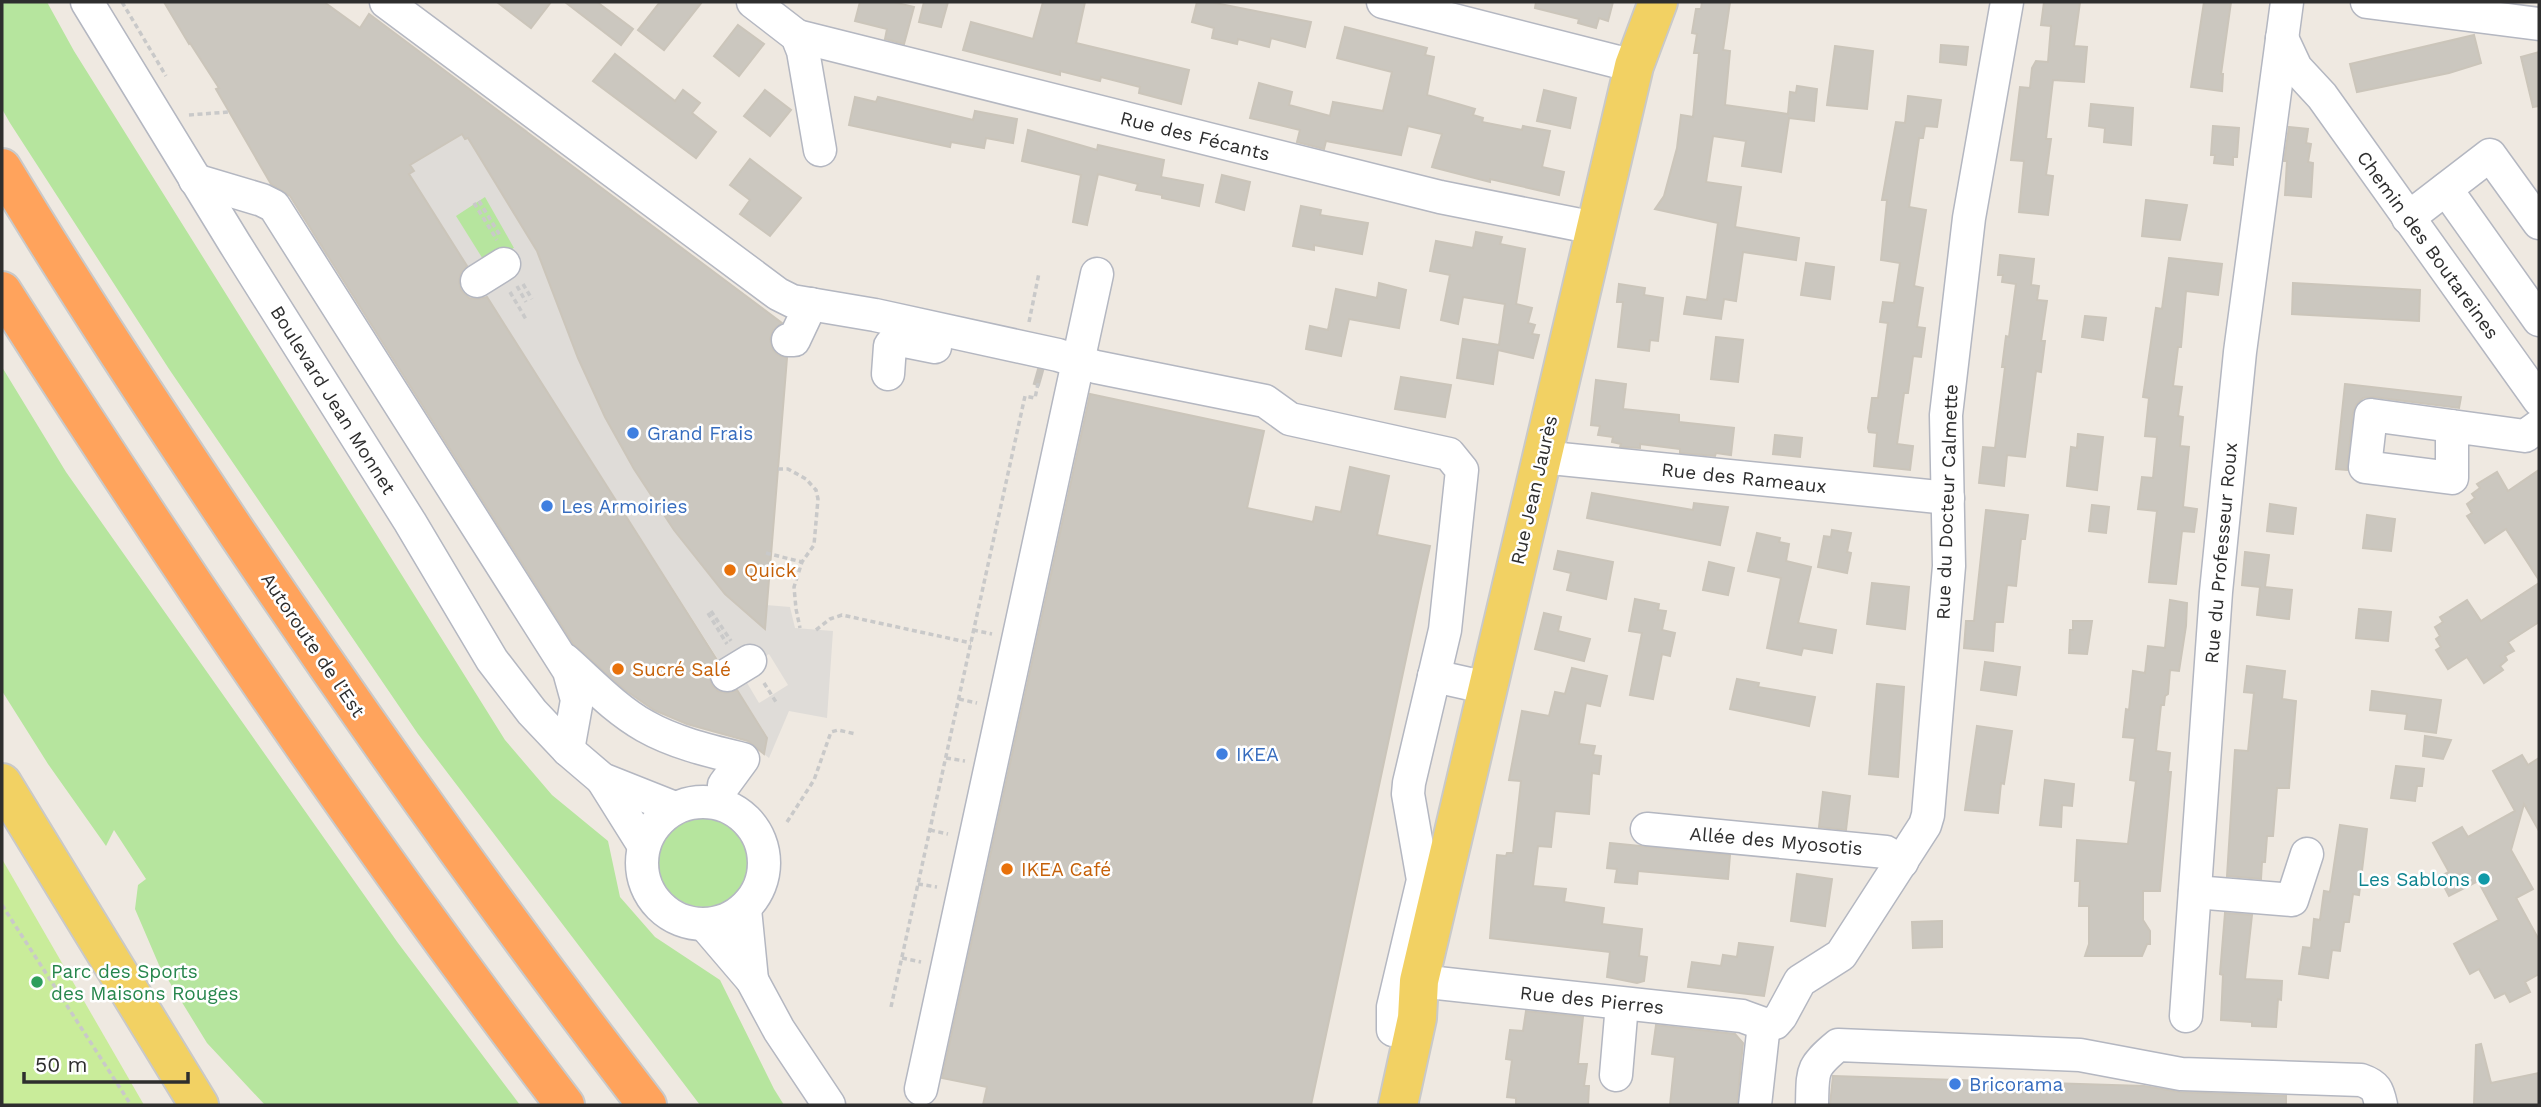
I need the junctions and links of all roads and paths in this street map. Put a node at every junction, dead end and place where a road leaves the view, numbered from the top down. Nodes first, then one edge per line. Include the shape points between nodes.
1 (87, 2) edge
2 (386, 2) edge
3 (753, 2) edge
4 (1658, 2) edge
5 (2007, 2) edge
6 (2287, 2) edge
7 (2367, 2) edge
8 (1402, 4) edge
9 (2539, 24) edge
10 (797, 36) junction
11 (2282, 38) junction
12 (1634, 66) junction
13 (2307, 71) junction
14 (2274, 92) junction
15 (229, 112) dead end
16 (189, 115) dead end
17 (820, 150) dead end
18 (2, 168) edge
19 (195, 180) junction
20 (2445, 189) junction
21 (476, 202) dead end
22 (2409, 218) junction
23 (2539, 223) edge
24 (1595, 228) junction
25 (500, 263) junction
26 (1039, 274) dead end
27 (1097, 274) dead end
28 (2, 291) edge
29 (532, 299) dead end
30 (811, 304) junction
31 (2539, 320) edge
32 (527, 321) dead end
33 (788, 340) dead end
34 (1041, 361) junction
35 (1078, 361) junction
36 (888, 374) dead end
37 (2539, 400) edge
38 (2452, 426) dead end
39 (2539, 426) edge
40 (1541, 457) junction
41 (778, 469) dead end
42 (1948, 498) junction
43 (766, 553) dead end
44 (802, 562) junction
45 (710, 612) dead end
46 (800, 628) dead end
47 (816, 630) dead end
48 (971, 643) junction
49 (559, 655) junction
50 (743, 668) dead end
51 (1434, 676) junction
52 (1488, 688) junction
53 (856, 734) dead end
54 (568, 750) junction
55 (602, 779) junction
56 (2, 783) edge
57 (724, 785) dead end
58 (675, 808) junction
59 (787, 822) dead end
60 (1647, 829) dead end
61 (930, 830) junction
62 (951, 834) dead end
63 (644, 846) junction
64 (2307, 854) dead end
65 (1902, 862) junction
66 (918, 884) junction
67 (939, 888) dead end
68 (2195, 892) junction
69 (2, 905) edge
70 (745, 909) junction
71 (705, 925) junction
72 (752, 980) junction
73 (1419, 981) junction
74 (1622, 1004) junction
75 (891, 1007) dead end
76 (2186, 1016) dead end
77 (1764, 1024) junction
78 (1393, 1030) junction
79 (1616, 1075) dead end
80 (921, 1089) dead end
81 (131, 1105) edge
82 (199, 1105) edge
83 (565, 1105) edge
84 (647, 1105) edge
85 (829, 1105) edge
86 (1377, 1105) edge
87 (1398, 1105) edge
88 (1755, 1105) edge
89 (1812, 1105) edge
90 (2381, 1105) edge

1 - 19 street, Boulevard Jean Monnet
2 - 30 street via 778,294
3 - 10 street
4 - 12 main road, Rue Jean Jaurès
5 - 42 street, Rue du Docteur Calmette via 1969,218 1946,415
6 - 11 street, Rue du Professeur Roux
6 - 13 street, Chemin des Boutareines
7 - 9 street
8 - 12 street
10 - 17 street
10 - 24 street, Rue des Fécants via 1440,197
11 - 13 street, Chemin des Boutareines
11 - 14 street, Rue du Professeur Roux
12 - 24 main road, Rue Jean Jaurès
13 - 14 street
13 - 22 street, Chemin des Boutareines
14 - 68 street, Rue du Professeur Roux via 2240,352 2217,581
15 - 16 path
18 - 84 highway, Autoroute de l’Est via 154,410 383,748 547,976
19 - 49 street via 274,206 307,251
19 - 54 street, Boulevard Jean Monnet via 492,660
20 - 22 street
20 - 23 street via 2490,155
20 - 31 street
21 - 25 path
22 - 37 street, Chemin des Boutareines
24 - 40 main road, Rue Jean Jaurès
25 - 29 path
25 - 32 path
26 - 34 path via 1028,328 1049,333
27 - 35 street
28 - 83 highway via 281,712
30 - 33 street via 794,340
30 - 34 street via 875,315
34 - 35 street
34 - 36 street via 900,340 890,346
34 - 48 path via 1035,398 1025,396
35 - 51 street via 1265,401 1290,419 1449,454 1462,470 1445,630
35 - 80 street
38 - 39 street via 2525,436
40 - 42 street, Rue des Rameaux
40 - 52 main road, Rue Jean Jaurès
41 - 44 path via 806,479 816,490 814,545
42 - 65 street, Rue du Docteur Calmette via 1949,566 1928,815
43 - 44 path
44 - 46 path via 794,596
45 - 50 path
47 - 48 path via 842,615
48 - 61 path
49 - 54 street via 577,700
49 - 57 street via 619,709 646,726 705,750 743,759
51 - 52 street
51 - 78 street via 1408,794 1423,880 1393,1007
52 - 73 main road, Rue Jean Jaurès
53 - 59 path via 831,732 814,780
54 - 55 street, Boulevard Jean Monnet
55 - 58 street, Boulevard Jean Monnet
55 - 63 street, Boulevard Jean Monnet
56 - 82 main road
58 - 63 street via 661,818
58 - 70 street via 695,802 716,803 749,821 764,854 764,874
60 - 65 street, Allée des Myosotis via 1886,852
61 - 62 path
61 - 66 path
63 - 71 street via 645,884 655,901 686,923
64 - 68 street via 2292,900
65 - 77 street, Rue du Docteur Calmette via 1841,955 1806,975 1781,1016
66 - 67 path
66 - 75 path
68 - 76 street, Rue du Professeur Roux
69 - 81 path
70 - 71 street
70 - 72 street
71 - 72 street
72 - 85 street
73 - 74 street, Rue des Pierres
73 - 78 main road, Rue Jean Jaurès
73 - 87 main road, Rue Jean Jaurès via 1417,1018
74 - 77 street, Rue des Pierres via 1742,1016
74 - 79 street
77 - 88 street
78 - 86 main road, Rue Jean Jaurès
89 - 90 street via 1817,1062 1838,1045 1888,1045 2080,1055 2181,1074 2361,1080 2378,1090

